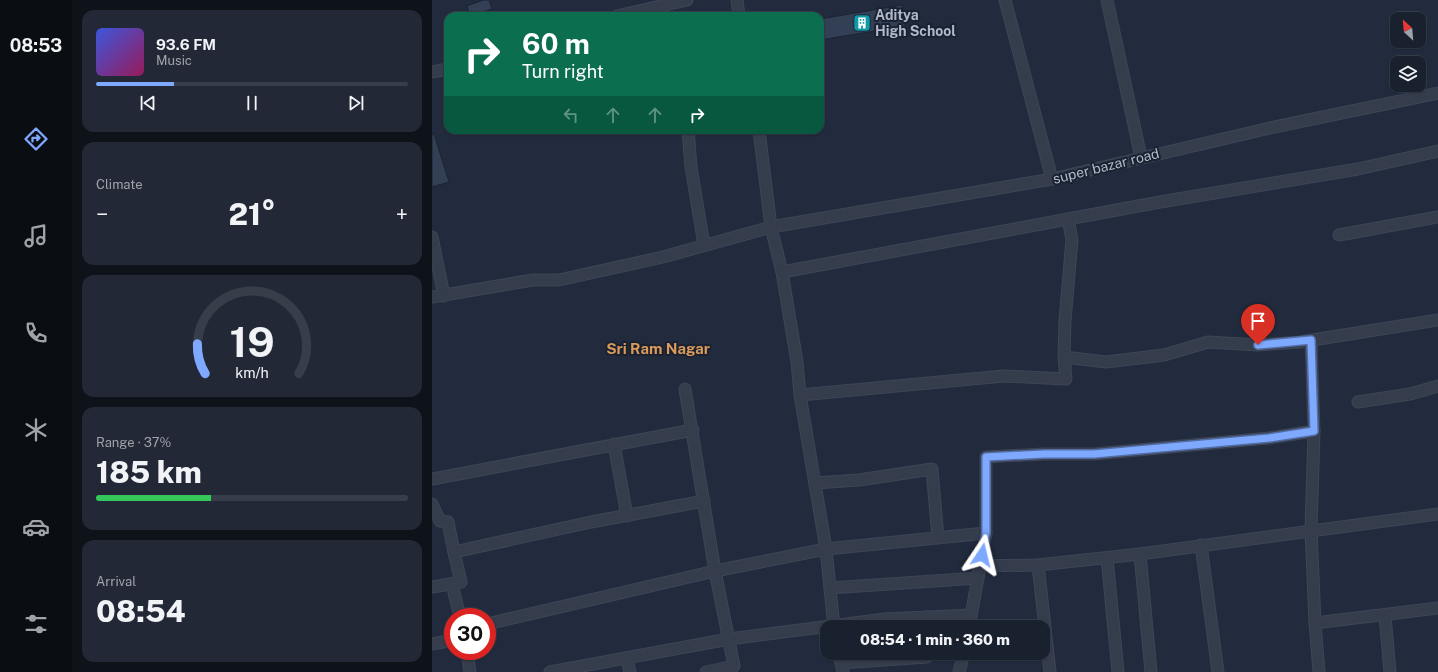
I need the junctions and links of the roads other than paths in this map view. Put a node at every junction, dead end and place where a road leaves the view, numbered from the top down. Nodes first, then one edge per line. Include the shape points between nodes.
1 (687, 0) edge
2 (737, 0) edge
3 (1005, 0) edge
4 (1107, 0) edge
5 (666, 10) edge
6 (650, 12) edge
7 (738, 12) edge
8 (444, 70) edge
9 (432, 72) edge
10 (1438, 93) edge
11 (688, 134) edge
12 (759, 134) edge
13 (1438, 151) edge
14 (1141, 157) junction
15 (1052, 180) junction
16 (1438, 217) edge
17 (1068, 219) junction
18 (771, 227) junction
19 (1339, 235) dead end
20 (432, 237) edge
21 (704, 245) junction
22 (782, 272) junction
23 (444, 296) junction
24 (432, 297) edge
25 (1438, 320) edge
26 (1311, 340) junction
27 (1064, 357) junction
28 (1438, 386) edge
29 (685, 389) dead end
30 (800, 395) junction
31 (1358, 402) dead end
32 (693, 430) junction
33 (1314, 431) junction
34 (614, 444) junction
35 (432, 479) edge
36 (815, 483) junction
37 (704, 501) junction
38 (432, 504) edge
39 (1438, 514) edge
40 (627, 516) junction
41 (436, 521) edge
42 (1311, 530) junction
43 (986, 533) junction
44 (938, 538) junction
45 (1201, 545) junction
46 (826, 549) junction
47 (454, 552) junction
48 (1140, 554) junction
49 (1107, 558) junction
50 (1038, 565) junction
51 (980, 566) junction
52 (715, 571) junction
53 (978, 578) junction
54 (452, 584) junction
55 (432, 587) edge
56 (830, 588) junction
57 (458, 608) edge
58 (1438, 608) edge
59 (971, 614) junction
60 (1385, 616) junction
61 (833, 620) edge
62 (878, 620) edge
63 (899, 620) edge
64 (937, 620) edge
65 (970, 620) edge
66 (496, 622) edge
67 (1316, 623) junction
68 (820, 628) edge
69 (728, 639) junction
70 (444, 642) edge
71 (432, 644) edge
72 (627, 658) junction
73 (468, 660) edge
74 (877, 660) edge
75 (962, 660) edge
76 (841, 663) edge
77 (470, 672) edge
78 (550, 672) edge
79 (630, 672) edge
80 (706, 672) edge
81 (959, 672) edge
82 (1050, 672) edge
83 (1118, 672) edge
84 (1151, 672) edge
85 (1218, 672) edge
86 (1319, 672) edge
87 (1390, 672) edge

1 - 5 street
2 - 7 street
3 - 15 street
4 - 14 street
5 - 6 street
8 - 9 street
10 - 14 street, super bazar road
11 - 21 street via 691,168
12 - 18 street
13 - 17 street via 1358,170
14 - 15 street, super bazar road
15 - 18 street, super bazar road
16 - 19 street
17 - 22 street
17 - 27 street via 1072,239
18 - 21 street, super bazar road
18 - 22 street
20 - 23 street
21 - 23 street, super bazar road via 663,257 559,280 533,280
22 - 30 street
23 - 24 street, super bazar road
25 - 26 street
26 - 27 street via 1258,345 1208,342 1164,355 1106,362
26 - 33 street
27 - 30 street via 1066,379 1004,376
28 - 31 street via 1410,394
29 - 32 street
30 - 36 street
32 - 34 street
32 - 37 street
33 - 42 street
33 - 43 street via 1269,438 1094,454 986,457
34 - 35 street
34 - 40 street
36 - 44 street via 859,480 932,469
36 - 46 street
37 - 40 street
37 - 52 street
38 - 41 street
39 - 42 street
40 - 47 street
41 - 47 street via 448,522
42 - 45 street
42 - 67 street
43 - 44 street
43 - 51 street
44 - 46 street
45 - 48 street
45 - 85 street
46 - 52 street
46 - 56 street
47 - 54 street via 461,582
48 - 49 street
48 - 84 street
49 - 50 street
49 - 83 street
50 - 51 street
50 - 82 street
51 - 53 street
52 - 66 street
52 - 69 street
53 - 56 street
53 - 59 street
54 - 55 street
54 - 57 street
56 - 61 street
58 - 60 street
59 - 64 street
59 - 65 street
60 - 67 street
60 - 87 street
62 - 63 street
67 - 86 street
68 - 69 street
69 - 72 street
69 - 80 street via 734,666
70 - 71 street
72 - 78 street
72 - 79 street
73 - 77 street
74 - 76 street
75 - 81 street

